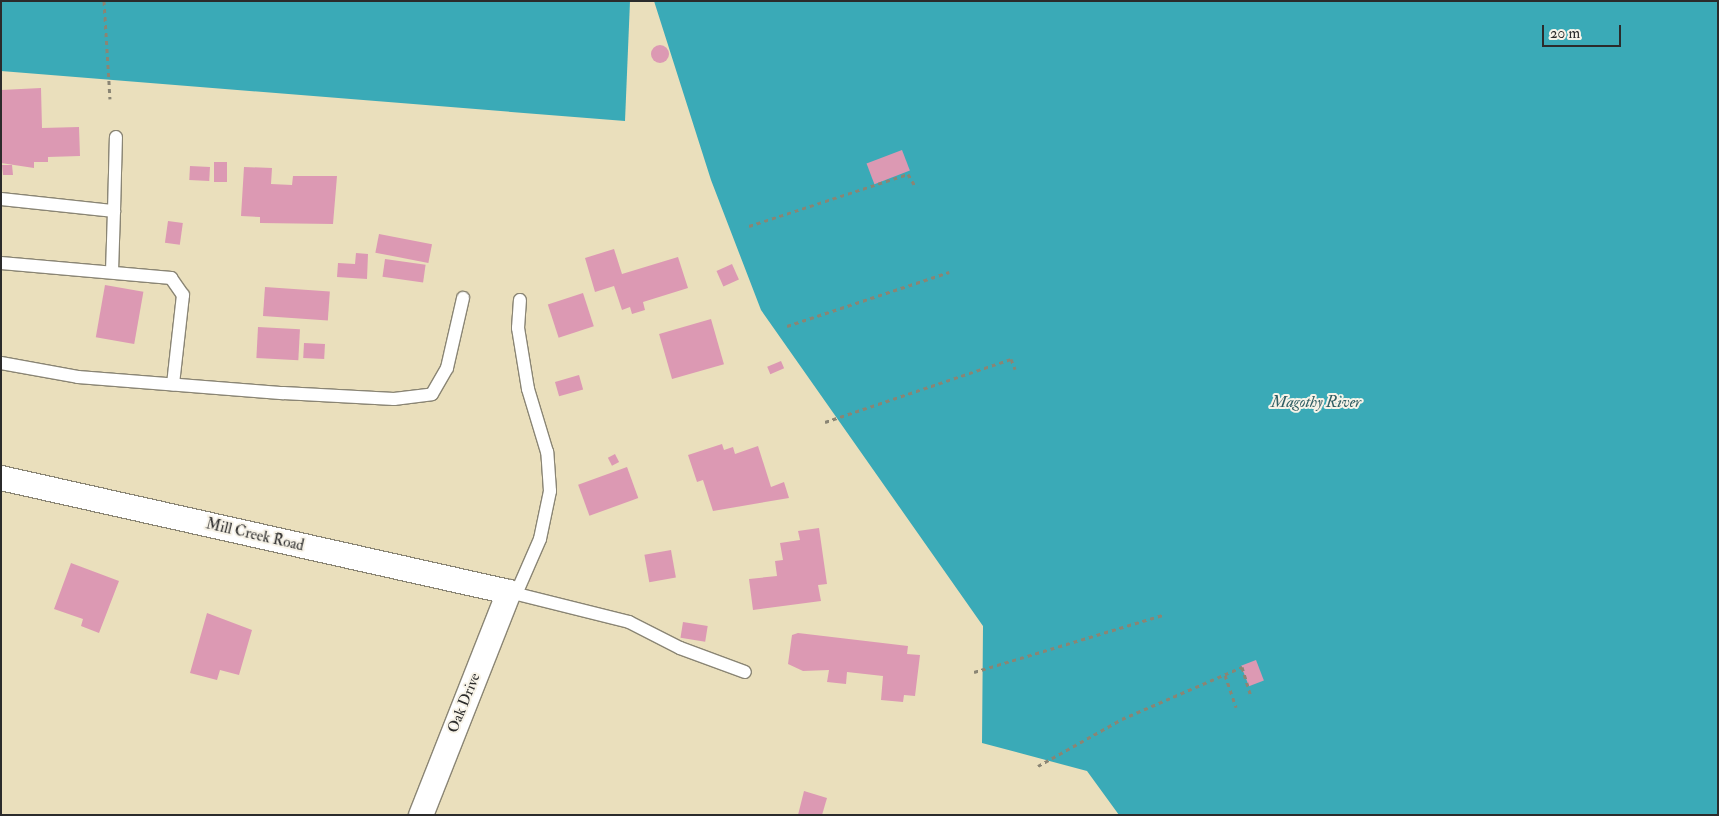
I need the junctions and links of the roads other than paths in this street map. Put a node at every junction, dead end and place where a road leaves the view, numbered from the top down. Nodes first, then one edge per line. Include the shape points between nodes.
1 (116, 137) dead end
2 (1, 199) edge
3 (114, 211) junction
4 (1, 264) edge
5 (112, 272) junction
6 (463, 298) dead end
7 (520, 300) dead end
8 (1, 363) edge
9 (173, 384) junction
10 (1, 478) edge
11 (512, 593) junction
12 (746, 672) dead end
13 (421, 815) edge

1 - 3 lane
2 - 3 lane
3 - 5 lane
4 - 5 lane via 87,274
5 - 9 lane via 171,278 183,295
6 - 9 lane via 447,368 432,394 394,399
7 - 11 lane via 518,328 528,388 547,452 550,491 540,539
8 - 9 lane via 78,377
10 - 11 street, Mill Creek Road
11 - 12 lane via 629,622 680,648
11 - 13 street, Oak Drive

